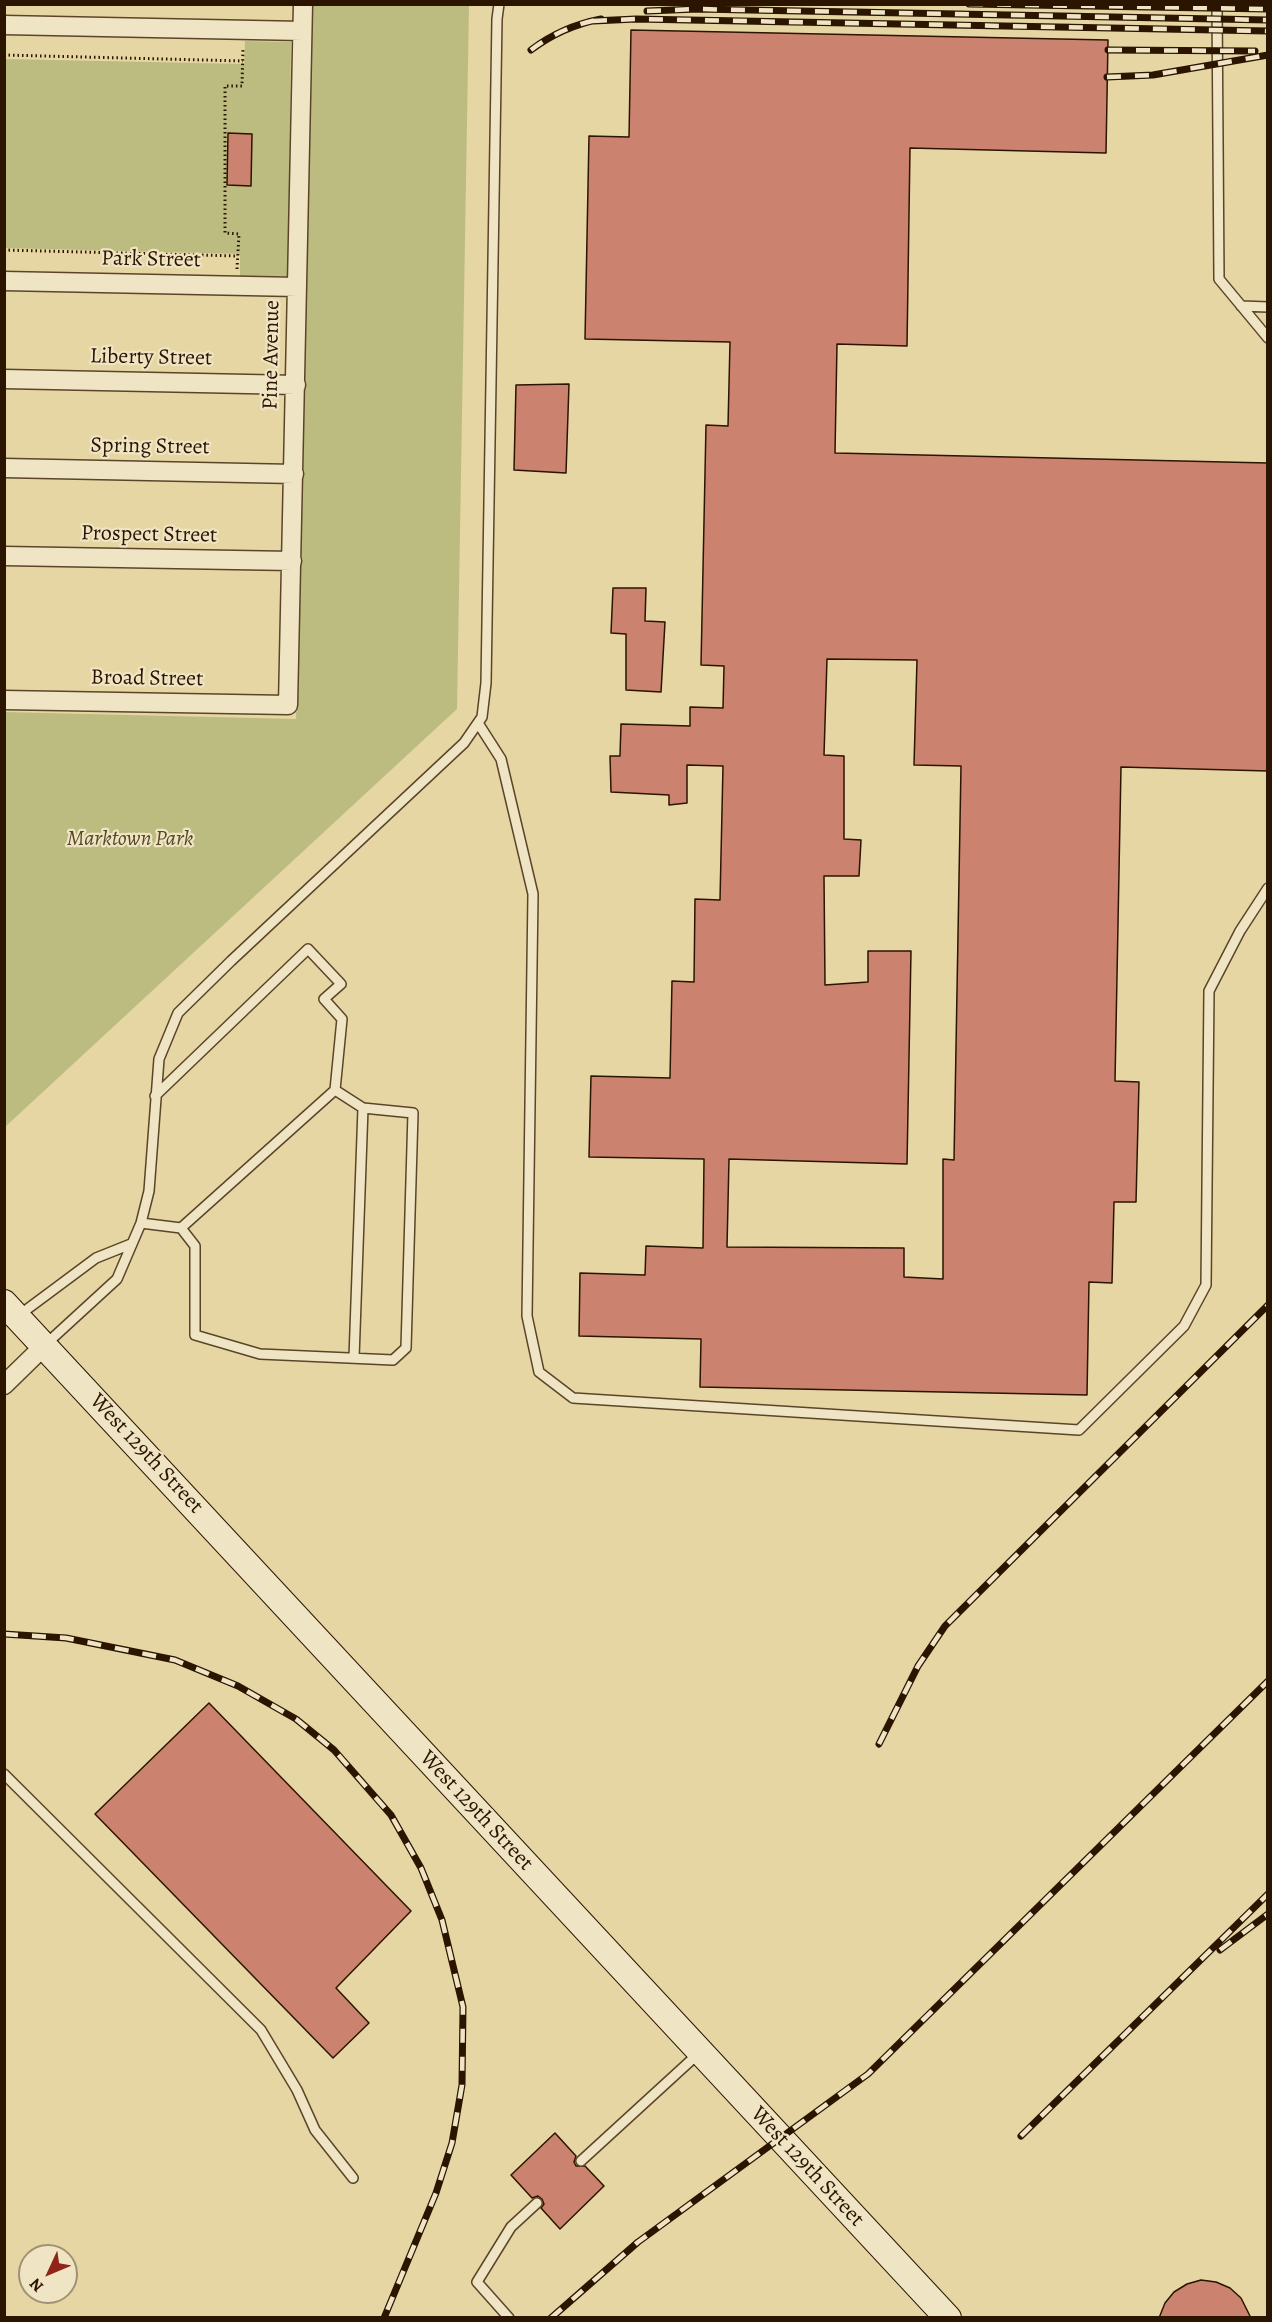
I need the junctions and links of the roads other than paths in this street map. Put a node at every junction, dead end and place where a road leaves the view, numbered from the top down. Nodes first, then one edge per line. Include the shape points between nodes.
1 (303, 4) edge
2 (499, 4) edge
3 (1217, 4) edge
4 (4, 25) edge
5 (302, 32) junction
6 (4, 281) edge
7 (297, 287) junction
8 (1241, 306) junction
9 (1268, 307) edge
10 (1268, 338) edge
11 (4, 379) edge
12 (296, 385) junction
13 (4, 468) edge
14 (294, 474) junction
15 (4, 556) edge
16 (292, 561) junction
17 (4, 700) edge
18 (288, 705) joint
19 (478, 723) junction
20 (1268, 888) edge
21 (335, 1090) junction
22 (155, 1096) junction
23 (363, 1108) junction
24 (141, 1223) junction
25 (181, 1228) junction
26 (131, 1244) junction
27 (9, 1316) edge
28 (45, 1345) junction
29 (354, 1358) junction
30 (4, 1385) edge
31 (4, 1774) edge
32 (700, 2052) junction
33 (581, 2161) dead end
34 (353, 2178) dead end
35 (537, 2203) dead end
36 (509, 2318) edge
37 (948, 2318) edge

1 - 5 street, Pine Avenue
2 - 19 lane via 486,683
3 - 8 lane via 1219,279
4 - 5 street
5 - 7 street, Pine Avenue
6 - 7 street, Park Street
7 - 12 street, Pine Avenue
8 - 9 lane
8 - 10 lane
11 - 12 street, Liberty Street
12 - 14 street, Pine Avenue
13 - 14 street, Spring Street
14 - 16 street, Pine Avenue
15 - 16 street, Prospect Street
16 - 18 street, Pine Avenue
17 - 18 street, Broad Street
19 - 20 lane via 501,759 533,894 527,1316 539,1372 573,1398 1079,1430 1184,1326 1206,1285 1209,991
19 - 22 lane via 464,743 178,1013 159,1059
21 - 22 lane via 342,1019 324,999 341,984 308,949
21 - 23 lane
21 - 25 lane
22 - 24 lane via 149,1191
23 - 29 lane
23 - 29 lane via 413,1113 406,1348 393,1360
24 - 25 lane
24 - 26 lane
25 - 29 lane via 195,1246 195,1335 260,1354
26 - 27 lane via 96,1258
26 - 28 lane via 117,1279
27 - 28 main road, West 129th Street
28 - 30 street
28 - 32 main road, West 129th Street
31 - 34 lane via 261,2030 297,2090 315,2130
32 - 33 lane
32 - 37 main road, West 129th Street
35 - 36 lane via 512,2227 477,2282

